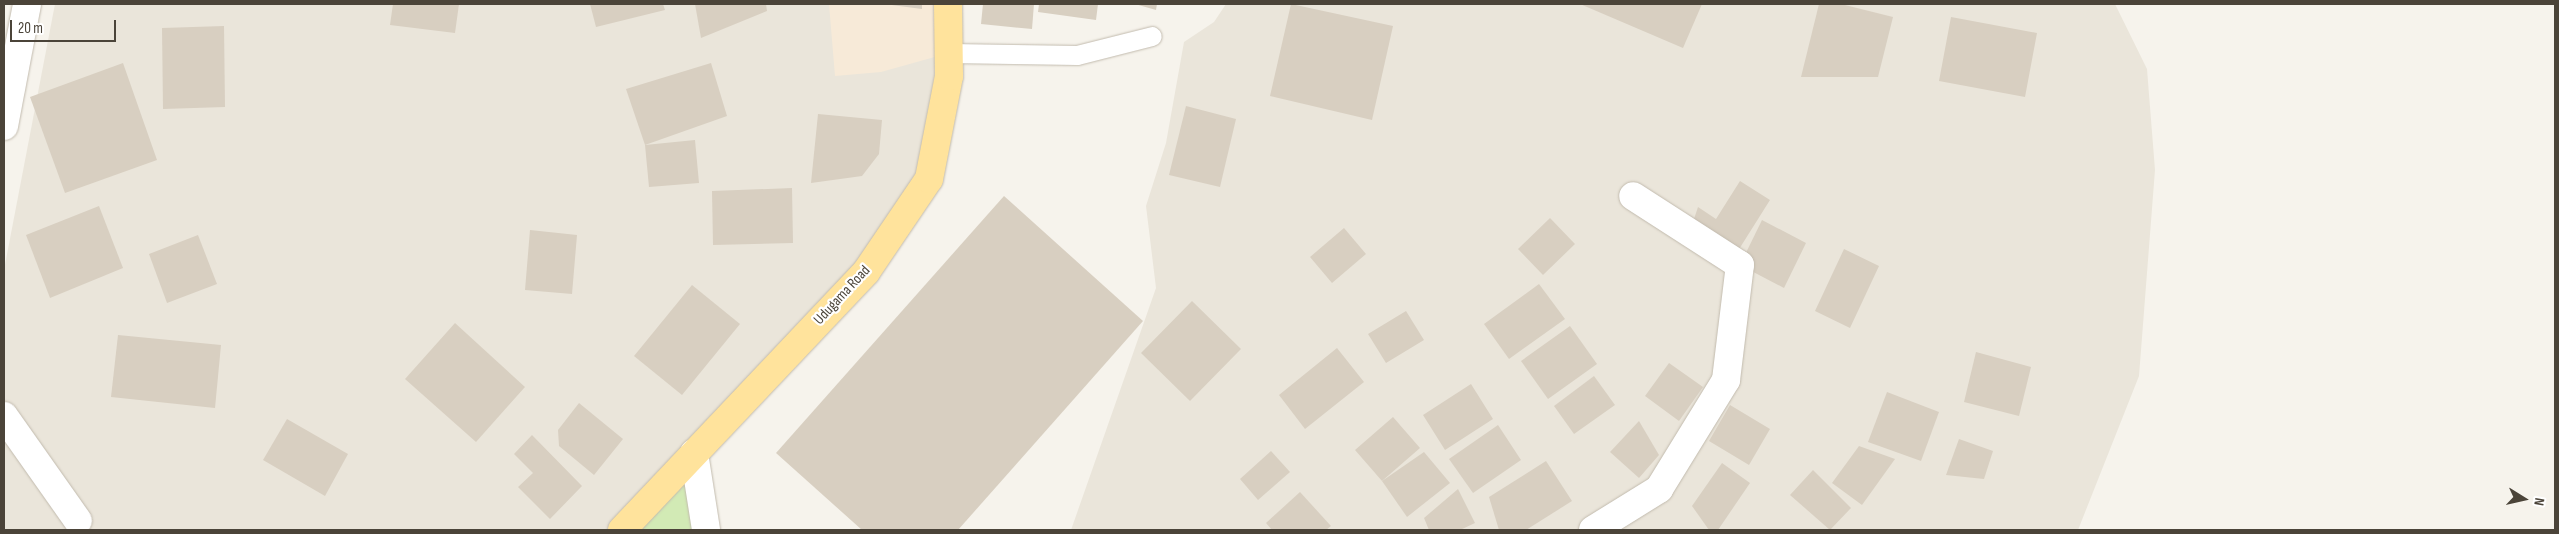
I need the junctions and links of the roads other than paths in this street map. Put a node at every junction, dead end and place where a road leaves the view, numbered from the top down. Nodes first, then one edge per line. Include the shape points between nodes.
1 (27, 4) edge
2 (948, 4) edge
3 (1152, 36) dead end
4 (948, 53) junction
5 (4, 126) edge
6 (1633, 196) dead end
7 (4, 416) edge
8 (694, 453) junction
9 (78, 521) dead end
10 (622, 530) edge
11 (706, 530) edge
12 (1593, 530) edge

1 - 5 street
2 - 4 main road, Udugama Road
3 - 4 lane via 1077,55
4 - 8 main road, Udugama Road via 949,76 929,178 866,272
6 - 12 street via 1740,265 1726,380 1659,490
7 - 9 street
8 - 10 main road, Udugama Road
8 - 11 street

